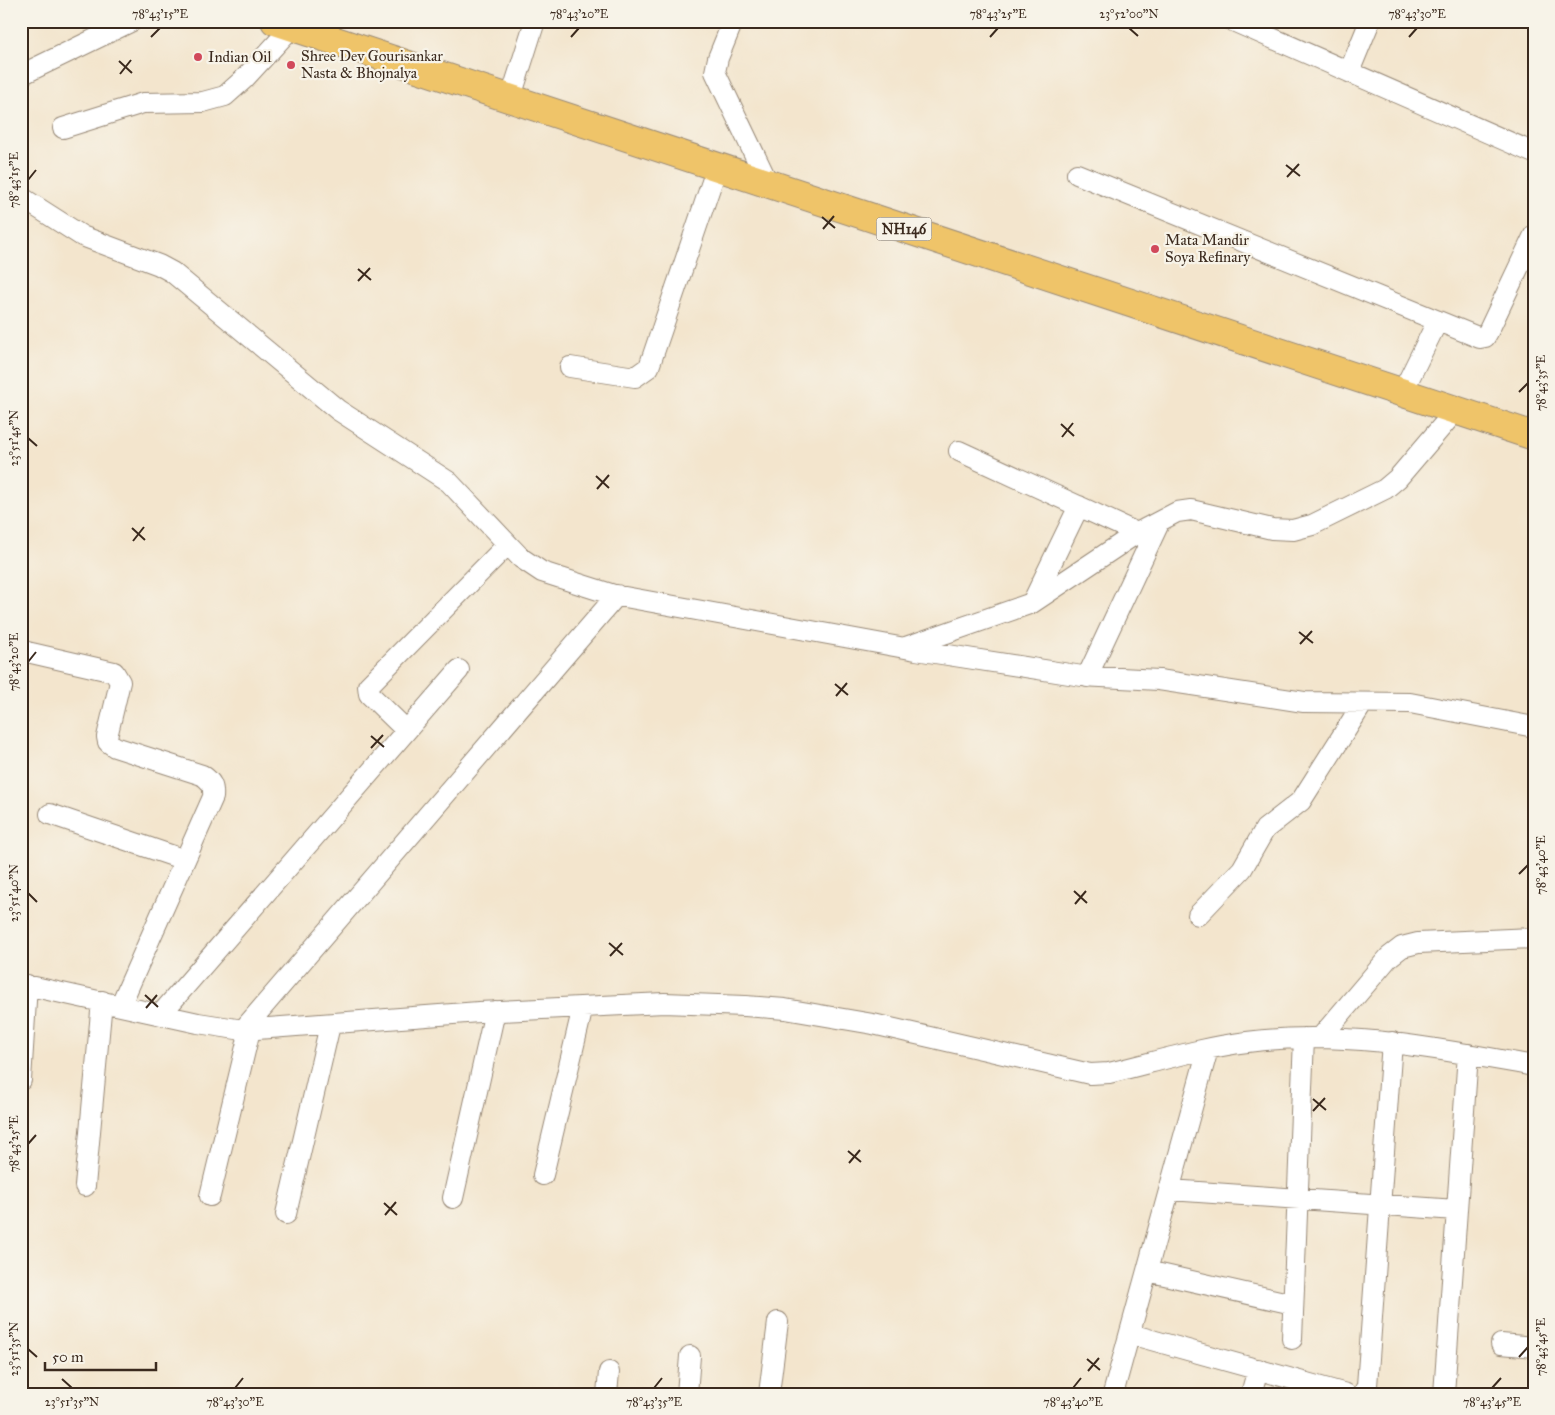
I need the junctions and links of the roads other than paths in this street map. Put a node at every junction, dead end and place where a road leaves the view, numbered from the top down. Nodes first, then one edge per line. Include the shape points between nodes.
1 (132, 21) edge
2 (535, 21) edge
3 (733, 21) edge
4 (1233, 21) edge
5 (1370, 21) edge
6 (284, 24) edge
7 (1350, 72) junction
8 (21, 75) edge
9 (511, 97) junction
10 (62, 128) dead end
11 (1534, 153) edge
12 (717, 167) junction
13 (1078, 174) dead end
14 (769, 184) junction
15 (21, 197) edge
16 (1534, 235) edge
17 (1437, 322) junction
18 (570, 367) dead end
19 (1402, 393) junction
20 (1456, 410) junction
21 (1532, 429) edge
22 (959, 451) dead end
23 (1079, 506) junction
24 (1160, 520) junction
25 (1137, 533) junction
26 (508, 544) junction
27 (618, 595) junction
28 (1032, 603) junction
29 (904, 648) junction
30 (21, 649) edge
31 (458, 670) dead end
32 (1087, 677) junction
33 (1363, 703) junction
34 (1534, 727) edge
35 (406, 730) junction
36 (50, 814) dead end
37 (185, 860) junction
38 (1198, 915) dead end
39 (1534, 938) edge
40 (24, 984) edge
41 (111, 1002) junction
42 (583, 1007) junction
43 (495, 1011) junction
44 (162, 1014) junction
45 (330, 1025) junction
46 (246, 1030) junction
47 (1312, 1038) junction
48 (1392, 1042) junction
49 (1208, 1049) junction
50 (1468, 1054) junction
51 (1534, 1066) edge
52 (21, 1080) edge
53 (544, 1175) dead end
54 (85, 1186) dead end
55 (1170, 1190) junction
56 (210, 1196) dead end
57 (453, 1198) dead end
58 (1296, 1198) junction
59 (1380, 1205) junction
60 (1456, 1210) junction
61 (286, 1214) dead end
62 (1147, 1271) junction
63 (1293, 1304) junction
64 (778, 1322) dead end
65 (1130, 1334) junction
66 (1292, 1339) dead end
67 (1501, 1344) dead end
68 (1534, 1347) edge
69 (690, 1356) dead end
70 (1258, 1369) junction
71 (609, 1372) dead end
72 (607, 1394) edge
73 (688, 1394) edge
74 (769, 1394) edge
75 (1113, 1394) edge
76 (1251, 1394) edge
77 (1346, 1394) edge
78 (1364, 1394) edge
79 (1444, 1394) edge

1 - 8 street
2 - 9 street
3 - 14 street via 715,72
4 - 7 street
5 - 7 street
6 - 9 highway, NH146
6 - 10 street via 244,79 226,96 203,102 143,102
7 - 11 street
9 - 12 highway, NH146
12 - 14 highway, NH146
12 - 18 street via 649,367 635,378
13 - 17 street
14 - 19 highway, NH146
15 - 26 street via 82,236 172,272 338,410 444,478
16 - 17 street via 1485,337
17 - 19 street
19 - 20 highway, NH146
20 - 21 highway, NH146
20 - 24 street via 1386,488 1312,525 1293,530 1272,529 1186,510
22 - 23 street
23 - 25 street
23 - 28 street
24 - 25 street
24 - 32 street
25 - 28 street
26 - 27 street via 542,572
26 - 35 street via 368,686 369,694
27 - 29 street
27 - 46 street
28 - 29 street
29 - 32 street
30 - 37 street via 114,672 120,682 108,742 202,775 211,782 213,797
31 - 35 street
32 - 33 street via 1159,680 1304,702
33 - 34 street via 1418,704
33 - 38 street via 1301,801 1265,829 1242,869
35 - 44 street
36 - 37 street
37 - 41 street
39 - 47 street via 1418,943 1402,947
40 - 41 street
40 - 52 street
41 - 44 street
41 - 54 street
42 - 43 street
42 - 49 street via 702,1003 785,1009 873,1024 1090,1074 1109,1073
42 - 53 street
43 - 45 street
43 - 57 street
44 - 46 street
45 - 46 street
45 - 61 street
46 - 56 street
47 - 48 street
47 - 49 street via 1247,1042
47 - 58 street
48 - 50 street
48 - 59 street
49 - 55 street
50 - 51 street
50 - 60 street
55 - 58 street
55 - 62 street
58 - 59 street
58 - 63 street
59 - 60 street
59 - 78 street
60 - 79 street
62 - 63 street
62 - 65 street
63 - 66 street
64 - 74 street
65 - 70 street
65 - 75 street
67 - 68 street
69 - 73 street
70 - 76 street
70 - 77 street
71 - 72 street

